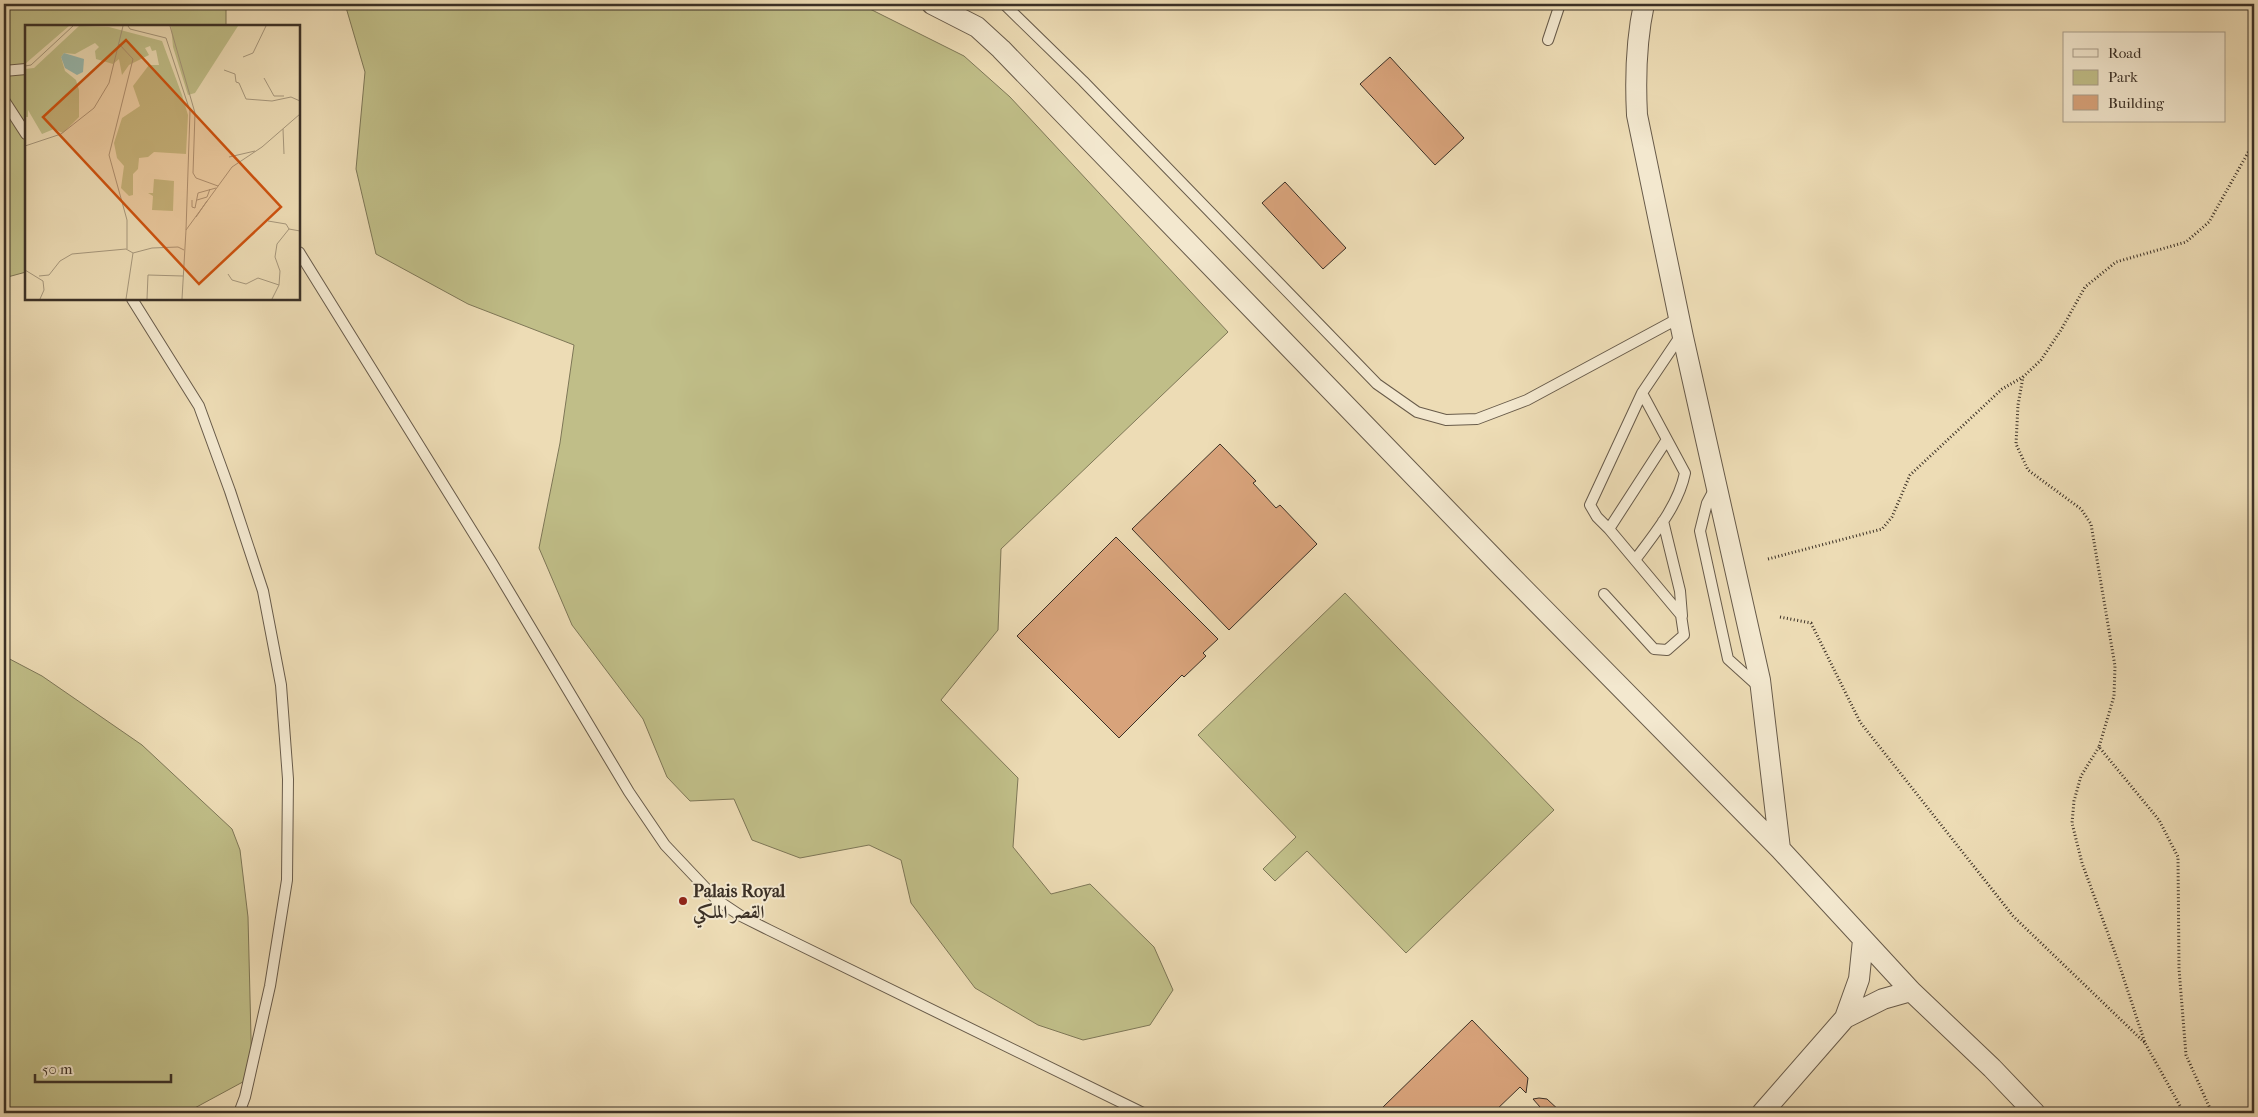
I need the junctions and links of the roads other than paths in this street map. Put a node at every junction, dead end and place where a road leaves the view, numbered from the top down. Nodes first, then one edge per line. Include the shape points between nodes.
1 (932, 4) edge
2 (1004, 4) edge
3 (1560, 4) edge
4 (1644, 4) edge
5 (1548, 40) dead end
6 (25, 69) edge
7 (4, 70) edge
8 (4, 100) edge
9 (25, 132) edge
10 (300, 254) edge
11 (133, 300) edge
12 (1682, 327) junction
13 (1642, 393) junction
14 (1666, 441) junction
15 (1718, 483) junction
16 (1663, 521) junction
17 (1609, 529) junction
18 (1635, 560) junction
19 (1604, 594) dead end
20 (1682, 622) junction
21 (1762, 689) junction
22 (1780, 849) junction
23 (1863, 940) junction
24 (1911, 991) junction
25 (1845, 1018) junction
26 (239, 1113) edge
27 (1142, 1113) edge
28 (1762, 1113) edge
29 (2035, 1113) edge

1 - 22 street via 977,27 1001,49
2 - 12 lane via 1377,384 1417,412 1446,420 1476,419 1527,400
3 - 5 lane
4 - 12 street via 1636,44 1638,115
6 - 7 lane
8 - 9 lane
10 - 27 lane via 492,563 629,792 665,845 700,885 741,916
11 - 26 lane via 199,406 263,591 281,685 288,779 287,880 270,986
12 - 13 lane via 1677,341
12 - 15 street
13 - 14 lane
13 - 17 lane via 1590,505
14 - 16 lane via 1685,473 1682,487
14 - 17 lane
15 - 21 street
15 - 21 lane via 1707,503 1700,531 1728,659
16 - 18 lane
16 - 20 lane via 1680,591
17 - 18 lane
18 - 20 lane via 1681,615
19 - 20 lane via 1654,649 1668,650 1684,635
21 - 22 street
22 - 23 street
23 - 24 street
23 - 25 street via 1859,979
24 - 25 street via 1883,999
24 - 29 street
25 - 28 street

